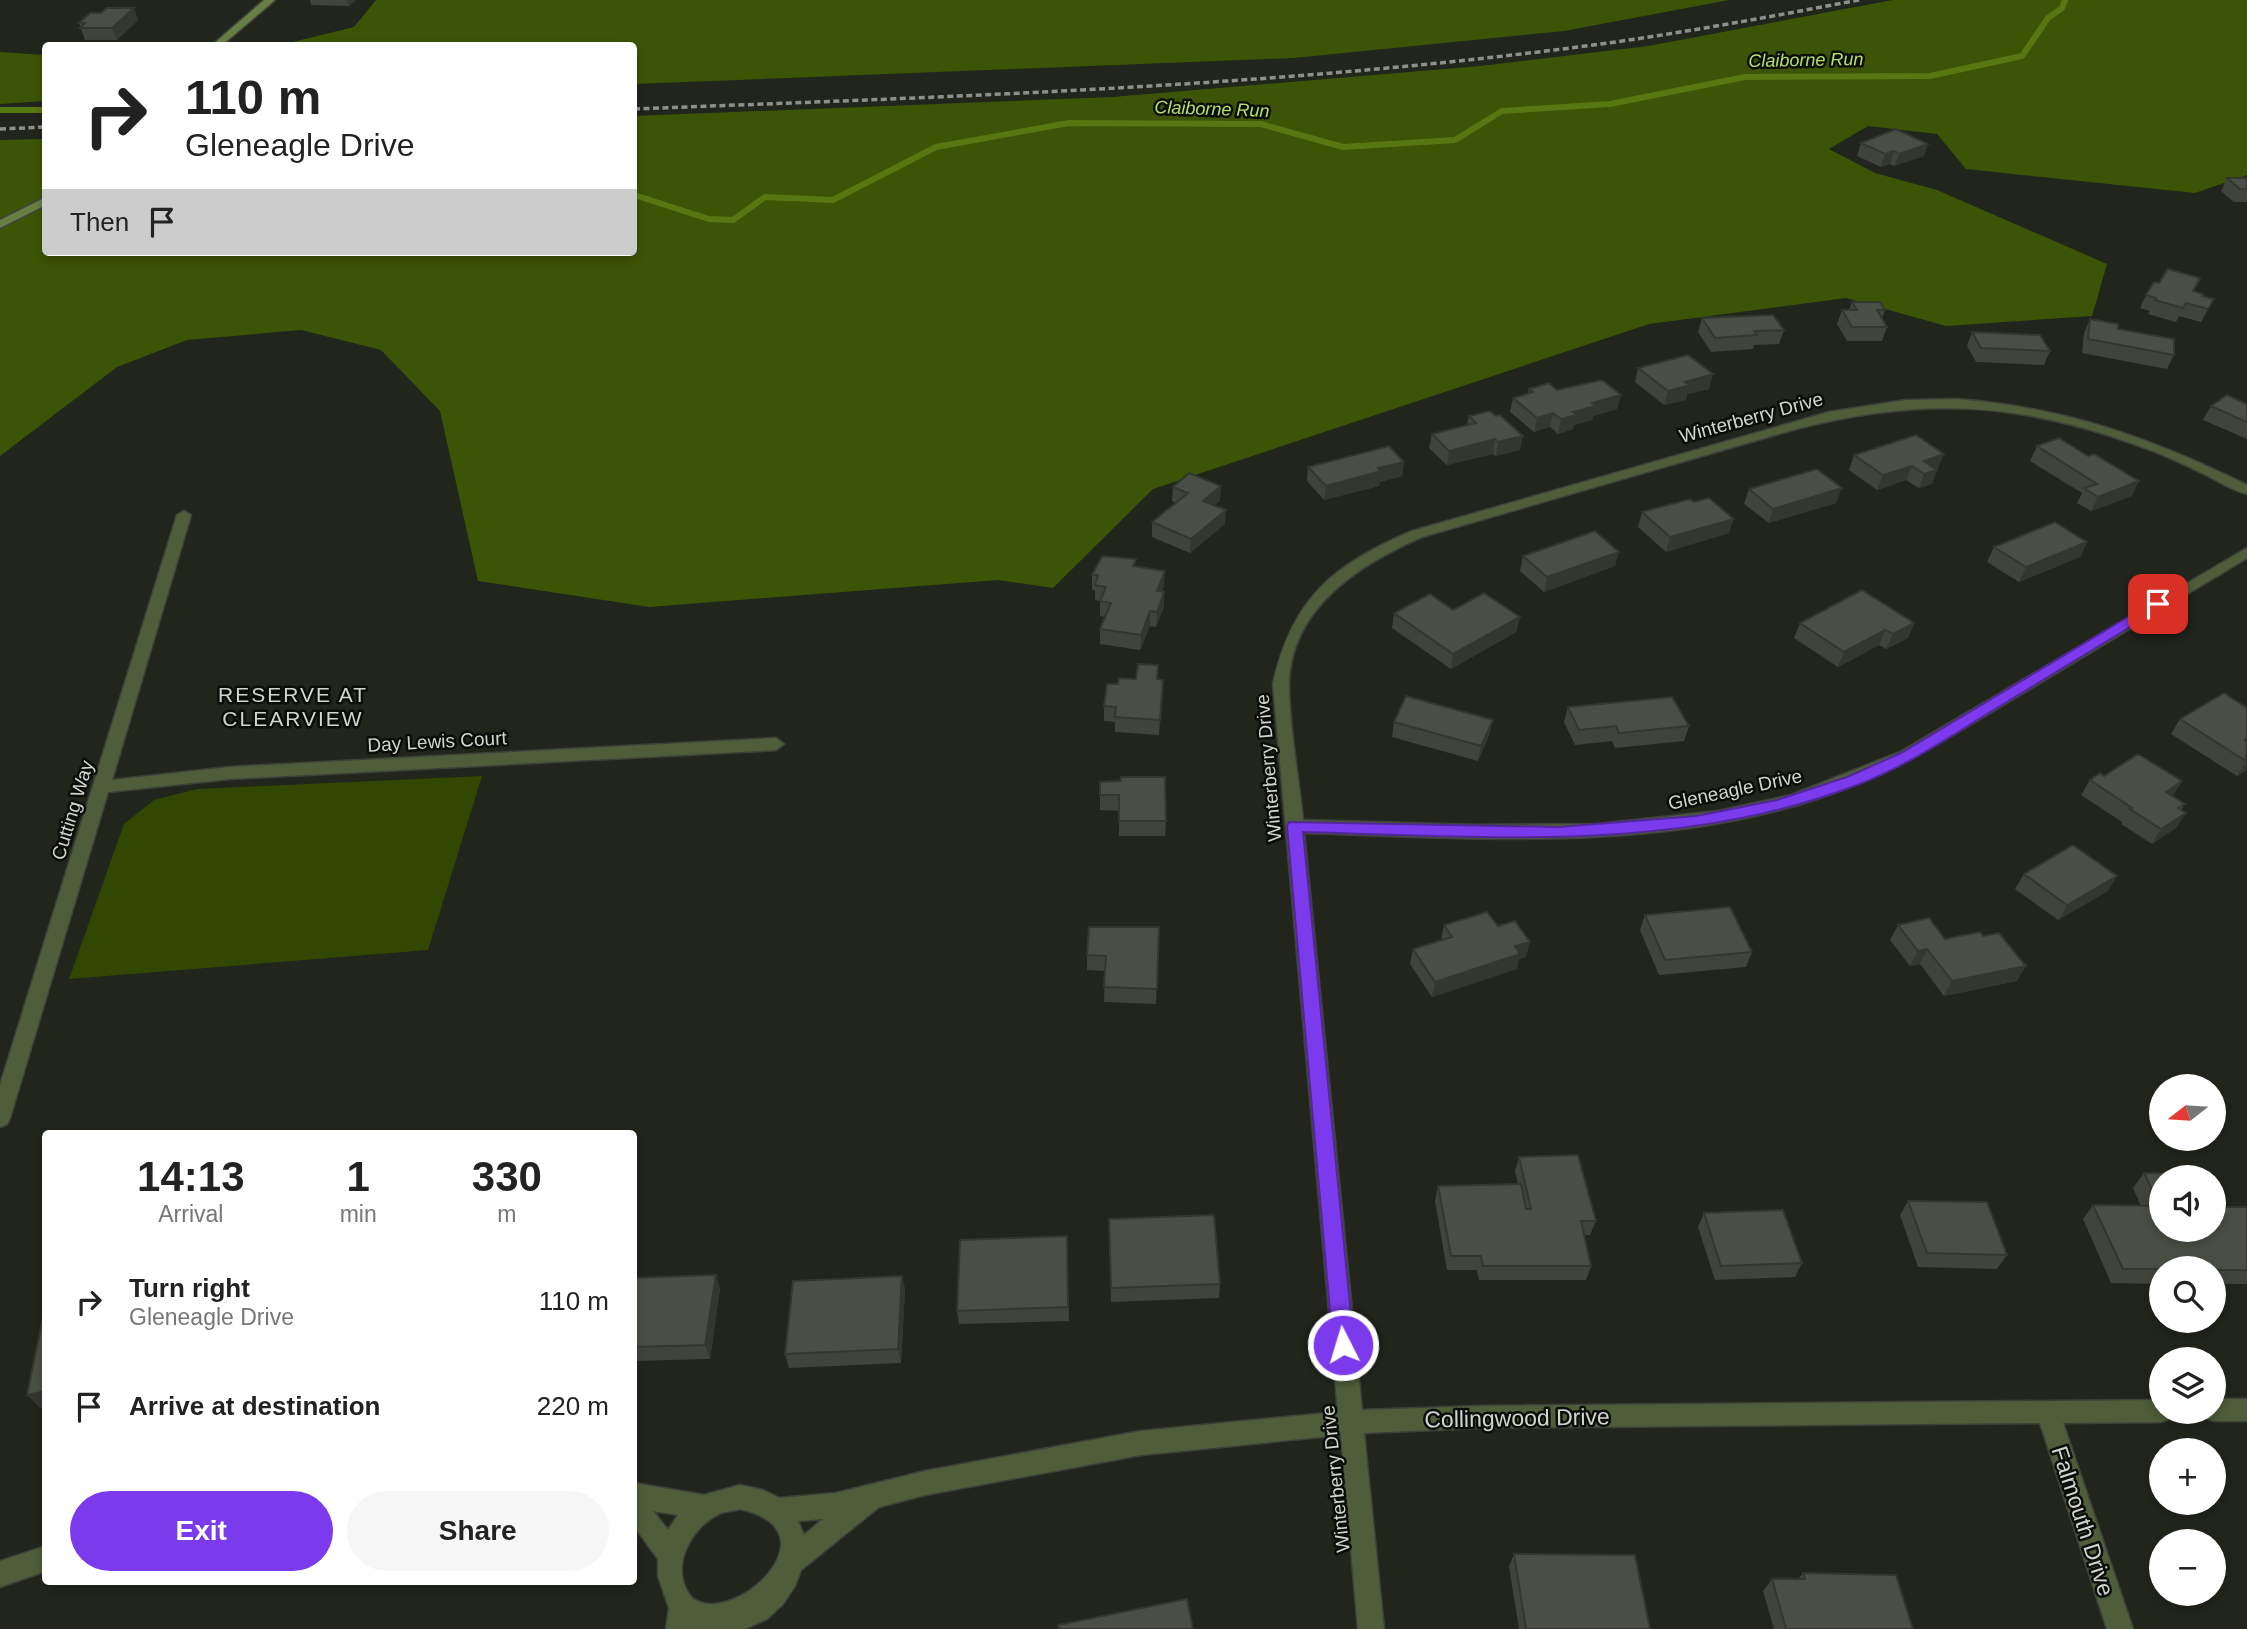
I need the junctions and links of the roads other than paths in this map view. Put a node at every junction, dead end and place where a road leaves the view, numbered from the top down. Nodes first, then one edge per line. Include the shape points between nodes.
1 (270, 0) edge
2 (220, 42) edge
3 (42, 202) edge
4 (0, 226) edge
5 (2247, 490) edge
6 (184, 515) dead end
7 (2247, 552) edge
8 (776, 744) dead end
9 (101, 787) junction
10 (1295, 826) junction
11 (0, 1118) edge
12 (2226, 1410) edge
13 (2247, 1410) edge
14 (2149, 1411) edge
15 (2048, 1413) junction
16 (1351, 1422) junction
17 (878, 1494) junction
18 (637, 1496) edge
19 (707, 1508) junction
20 (774, 1511) junction
21 (637, 1513) edge
22 (671, 1555) junction
23 (42, 1559) edge
24 (791, 1562) junction
25 (0, 1574) edge
26 (680, 1617) edge
27 (729, 1625) edge
28 (1371, 1629) edge
29 (2120, 1629) edge

1 - 2 street
3 - 4 street
5 - 10 street, Winterberry Drive via 2167,450 2066,417 1976,405 1900,405 1791,426 1417,534 1363,559 1335,579 1295,629 1282,684
6 - 9 street, Cutting Way
7 - 10 street, Gleneagle Drive via 1906,756 1852,781 1778,805 1696,822 1559,833
8 - 9 street, Day Lewis Court via 230,773
9 - 11 street, Cutting Way
10 - 16 street, Winterberry Drive
12 - 13 street
14 - 15 street, Collingwood Drive
15 - 16 street, Collingwood Drive
15 - 29 street, Falmouth Drive
16 - 17 street, Collingwood Drive via 1141,1443
16 - 28 street, Winterberry Drive
17 - 20 street, Collingwood Drive via 836,1505
17 - 24 street, Collingwood Drive
18 - 19 street
19 - 20 street via 740,1497 766,1503
19 - 22 street via 689,1521
20 - 24 street via 785,1520 793,1545
21 - 22 street
22 - 26 street via 668,1570
23 - 25 street
24 - 27 street via 773,1599
26 - 27 street via 685,1611 704,1621

